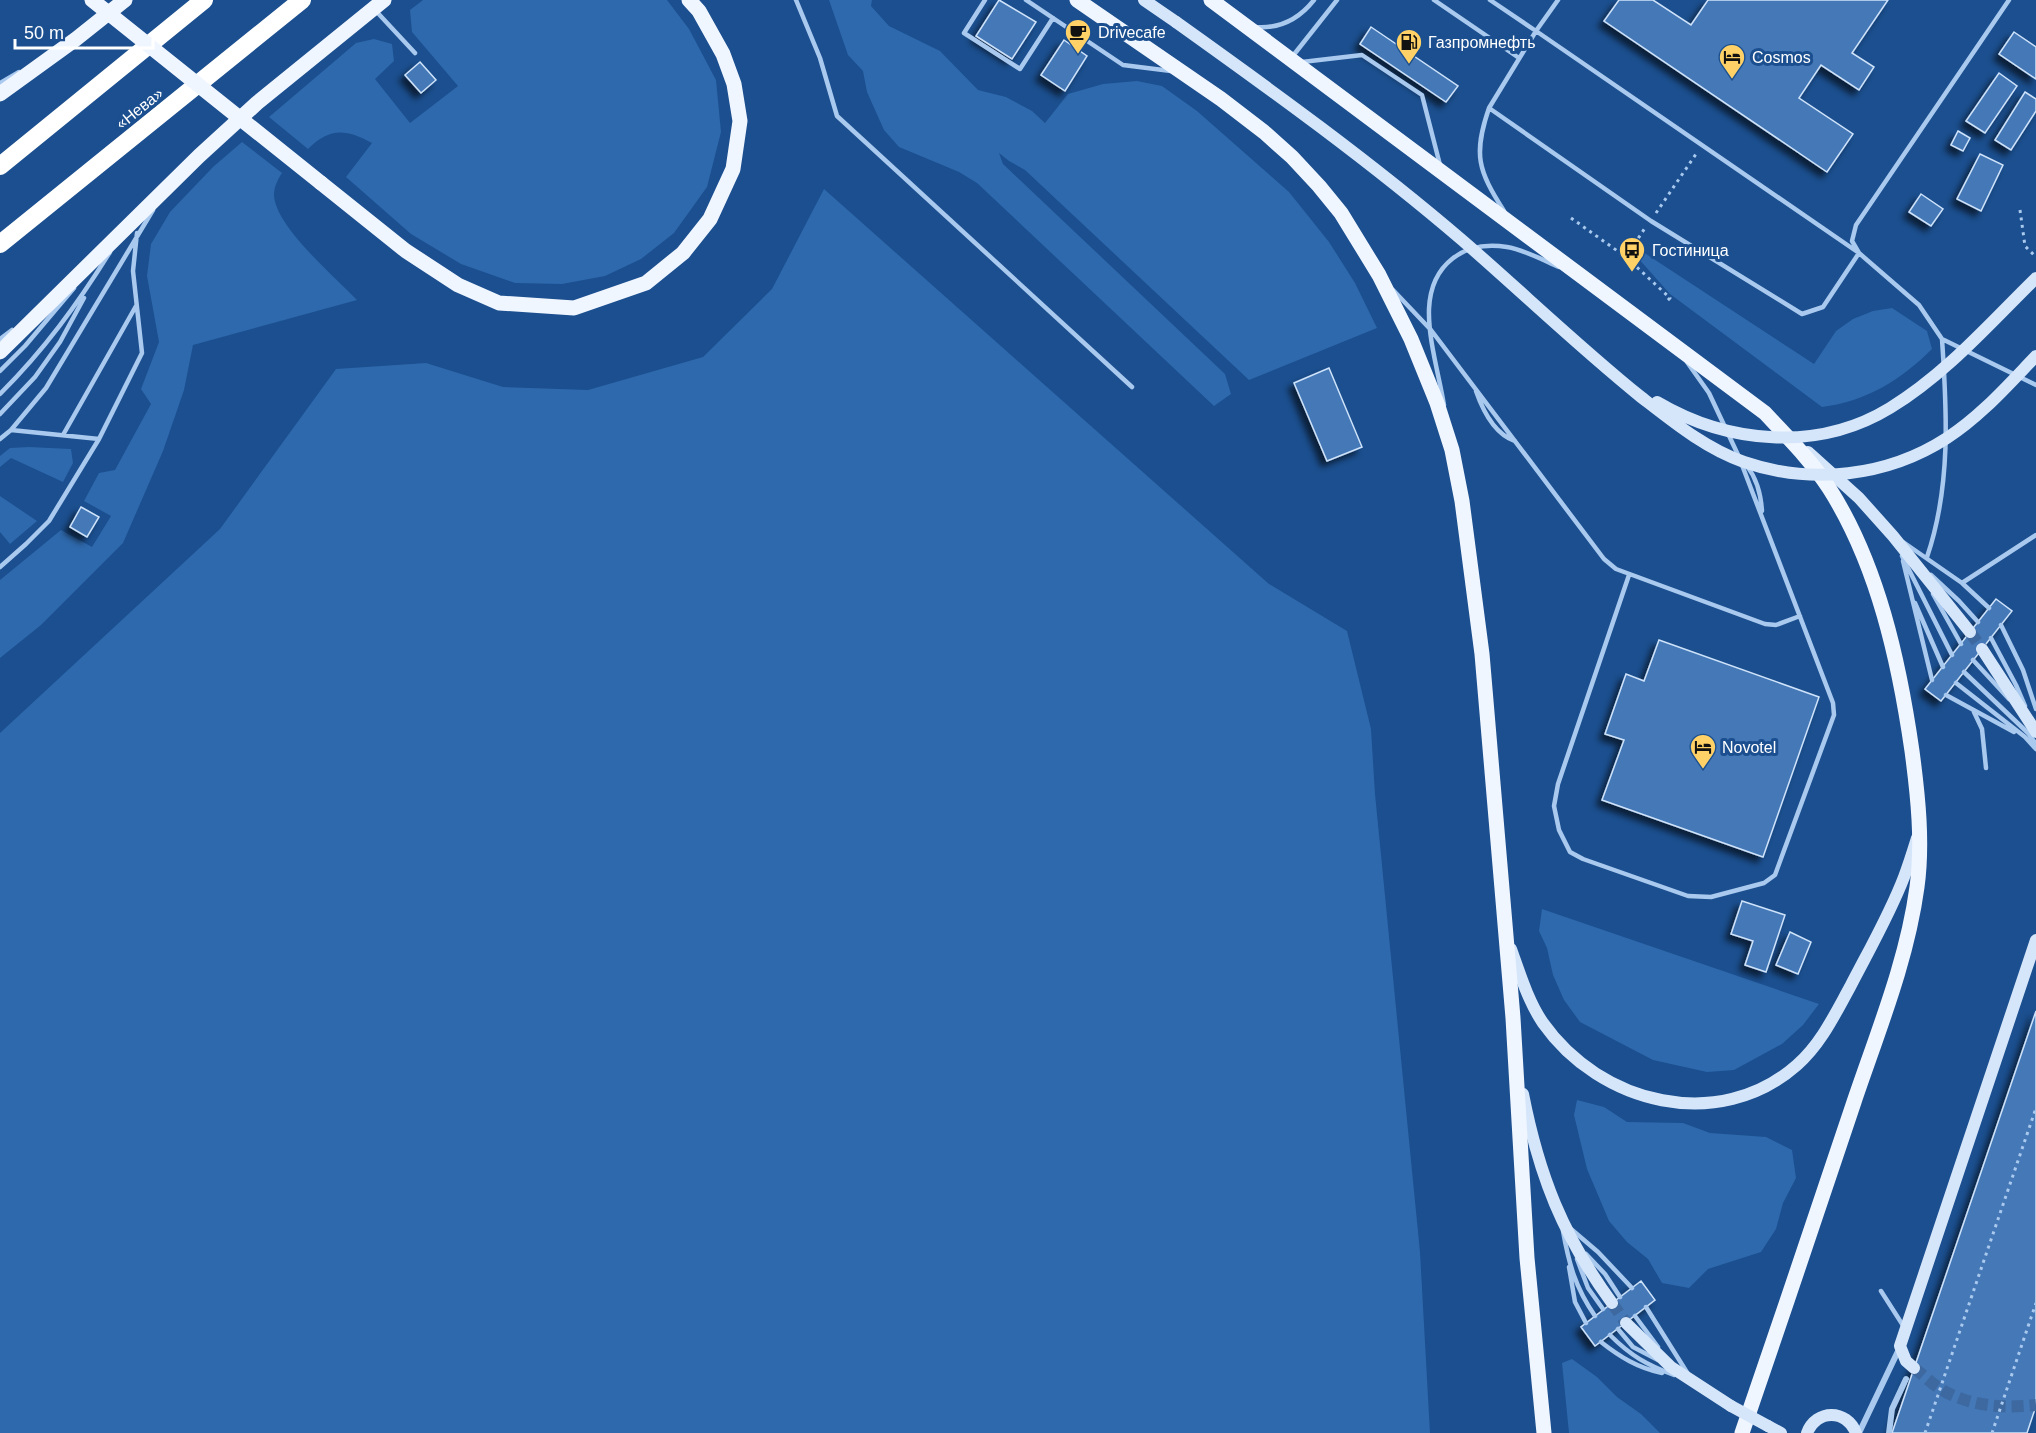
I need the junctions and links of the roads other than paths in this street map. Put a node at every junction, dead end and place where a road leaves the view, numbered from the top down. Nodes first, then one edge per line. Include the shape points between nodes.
1 (92, 0) edge
2 (125, 0) edge
3 (204, 0) edge
4 (302, 0) edge
5 (689, 0) edge
6 (796, 0) edge
7 (985, 0) edge
8 (1026, 0) edge
9 (1077, 0) edge
10 (1144, 0) edge
11 (1211, 0) edge
12 (1224, 0) edge
13 (1314, 0) edge
14 (1337, 0) edge
15 (1434, 0) edge
16 (1490, 0) edge
17 (1501, 0) edge
18 (1558, 0) edge
19 (2009, 0) edge
20 (379, 4) edge
21 (1498, 5) junction
22 (1053, 18) junction
23 (1246, 26) junction
24 (1536, 32) junction
25 (414, 53) dead end
26 (1519, 58) junction
27 (1292, 61) junction
28 (1183, 73) junction
29 (1, 85) edge
30 (1489, 108) junction
31 (0, 166) edge
32 (1442, 173) junction
33 (1512, 223) junction
34 (130, 233) junction
35 (0, 244) edge
36 (1859, 253) junction
37 (106, 255) junction
38 (1379, 275) junction
39 (1583, 278) junction
40 (2036, 278) edge
41 (52, 302) junction
42 (136, 306) junction
43 (1431, 330) junction
44 (0, 339) edge
45 (1942, 339) junction
46 (1672, 345) junction
47 (0, 352) edge
48 (2036, 356) edge
49 (0, 371) edge
50 (1617, 378) junction
51 (2036, 385) edge
52 (1132, 387) dead end
53 (0, 394) edge
54 (1765, 413) junction
55 (0, 414) edge
56 (11, 430) junction
57 (63, 435) junction
58 (0, 439) edge
59 (99, 439) junction
60 (1452, 450) junction
61 (2036, 535) edge
62 (1893, 536) junction
63 (1900, 551) junction
64 (1921, 560) junction
65 (0, 567) edge
66 (1629, 575) junction
67 (1962, 583) junction
68 (1910, 591) junction
69 (1989, 608) dead end
70 (1800, 616) junction
71 (1978, 622) dead end
72 (2001, 625) dead end
73 (1970, 632) tunnel mouth
74 (1991, 638) dead end
75 (1961, 644) dead end
76 (1982, 649) tunnel mouth
77 (1952, 655) dead end
78 (1973, 660) dead end
79 (1943, 667) dead end
80 (1964, 672) dead end
81 (1932, 680) dead end
82 (1956, 683) dead end
83 (1946, 695) dead end
84 (2036, 709) edge
85 (1973, 711) junction
86 (2032, 732) edge
87 (2036, 744) edge
88 (2036, 749) edge
89 (1986, 768) dead end
90 (1919, 831) junction
91 (1506, 936) junction
92 (2036, 940) edge
93 (1514, 1052) junction
94 (1560, 1219) junction
95 (1570, 1248) junction
96 (1632, 1288) dead end
97 (1881, 1291) dead end
98 (1612, 1303) tunnel mouth
99 (1646, 1307) dead end
100 (1595, 1316) dead end
101 (1626, 1322) tunnel mouth
102 (1586, 1323) dead end
103 (1905, 1329) junction
104 (1610, 1335) dead end
105 (1601, 1342) dead end
106 (1900, 1346) junction
107 (1914, 1368) tunnel mouth
108 (1673, 1371) junction
109 (1691, 1379) junction
110 (1906, 1379) dead end
111 (1544, 1433) edge
112 (1742, 1433) edge
113 (1781, 1433) edge
114 (1807, 1433) edge
115 (1858, 1433) edge
116 (1889, 1433) edge

1 - 5 main road, bridge via 406,251 458,285 499,303 545,308 574,308 646,283 683,253 710,219 733,169 740,121 734,84 723,54
2 - 29 main road via 76,39
3 - 31 highway
4 - 35 highway, «Нева»
6 - 52 lane via 820,58 837,116
7 - 22 lane via 964,33 1020,69
8 - 22 lane
9 - 28 main road
10 - 50 street, bridge via 1311,120 1406,195
11 - 23 main road
12 - 23 street
13 - 23 lane via 1304,13 1285,23 1268,28
14 - 27 lane
15 - 26 lane
16 - 21 lane
17 - 21 lane
18 - 24 lane
19 - 36 lane via 1856,225 1852,241
20 - 25 lane
20 - 34 main road via 257,103 199,156
21 - 24 lane
22 - 28 lane via 1123,65
23 - 27 main road
24 - 26 lane
24 - 36 lane
26 - 30 lane
27 - 32 main road
27 - 32 lane via 1362,55 1422,95
28 - 38 main road via 1292,157 1341,213
30 - 33 lane via 1480,133 1480,157 1485,181
30 - 36 lane via 1651,220 1802,314 1823,307
32 - 33 main road
33 - 39 main road
34 - 37 main road
34 - 42 lane
34 - 56 lane via 46,388
36 - 45 lane via 1919,305
37 - 41 main road
37 - 49 lane
37 - 53 lane via 81,300 34,360
37 - 55 lane via 60,342 35,377
38 - 43 lane
38 - 60 main road via 1411,339
39 - 43 lane via 1509,247 1470,249 1456,255 1437,278 1429,309
39 - 46 main road
40 - 50 street, bridge via 1915,391 1864,421 1838,430 1779,438 1744,435 1709,426 1668,408
41 - 44 lane
41 - 47 main road
42 - 57 lane
42 - 59 lane via 142,353
43 - 60 lane
43 - 66 lane via 1604,559
45 - 51 lane
45 - 64 lane via 1946,453 1935,532
46 - 54 main road
46 - 70 lane via 1709,393 1738,455
48 - 50 street, bridge via 1976,416 1947,438 1886,466 1829,476 1769,469 1742,461 1677,424
54 - 62 street via 1859,498
54 - 90 main road via 1828,486 1868,566 1906,718
56 - 57 lane
56 - 58 lane
57 - 59 lane
59 - 65 lane via 48,521
60 - 91 main road via 1482,654
61 - 67 lane
62 - 63 lane
62 - 64 street
63 - 68 lane
63 - 77 lane
64 - 67 lane
64 - 71 lane
64 - 73 street
64 - 75 lane
66 - 70 lane via 1765,624 1776,625
66 - 70 lane via 1558,784 1554,806 1558,830 1570,852 1583,859 1688,896 1711,897 1764,884 1775,875 1834,715
67 - 69 lane
68 - 79 lane
68 - 81 lane
72 - 84 lane
74 - 86 lane via 2016,685
76 - 86 street
78 - 86 lane
80 - 87 lane
82 - 86 lane
83 - 85 lane
85 - 86 lane
85 - 89 lane via 1982,729
86 - 88 lane
90 - 91 street via 1904,878 1826,1031 1813,1049 1779,1079 1739,1098 1718,1103 1673,1104 1631,1092 1589,1069 1564,1048 1531,1004
90 - 112 main road via 1917,886 1896,981
91 - 93 main road
92 - 103 street
93 - 94 street via 1532,1136
93 - 111 main road via 1527,1258
94 - 95 street
94 - 96 lane
95 - 98 street
95 - 100 lane via 1581,1296
95 - 102 lane via 1575,1302
97 - 103 lane
99 - 109 lane
101 - 108 street
103 - 106 street
104 - 108 lane via 1627,1352 1656,1368
105 - 108 lane via 1642,1368
106 - 107 street
106 - 115 street
108 - 109 street
109 - 113 street, bridge
110 - 116 street via 1892,1409
114 - 115 street via 1819,1418 1836,1415 1844,1417

